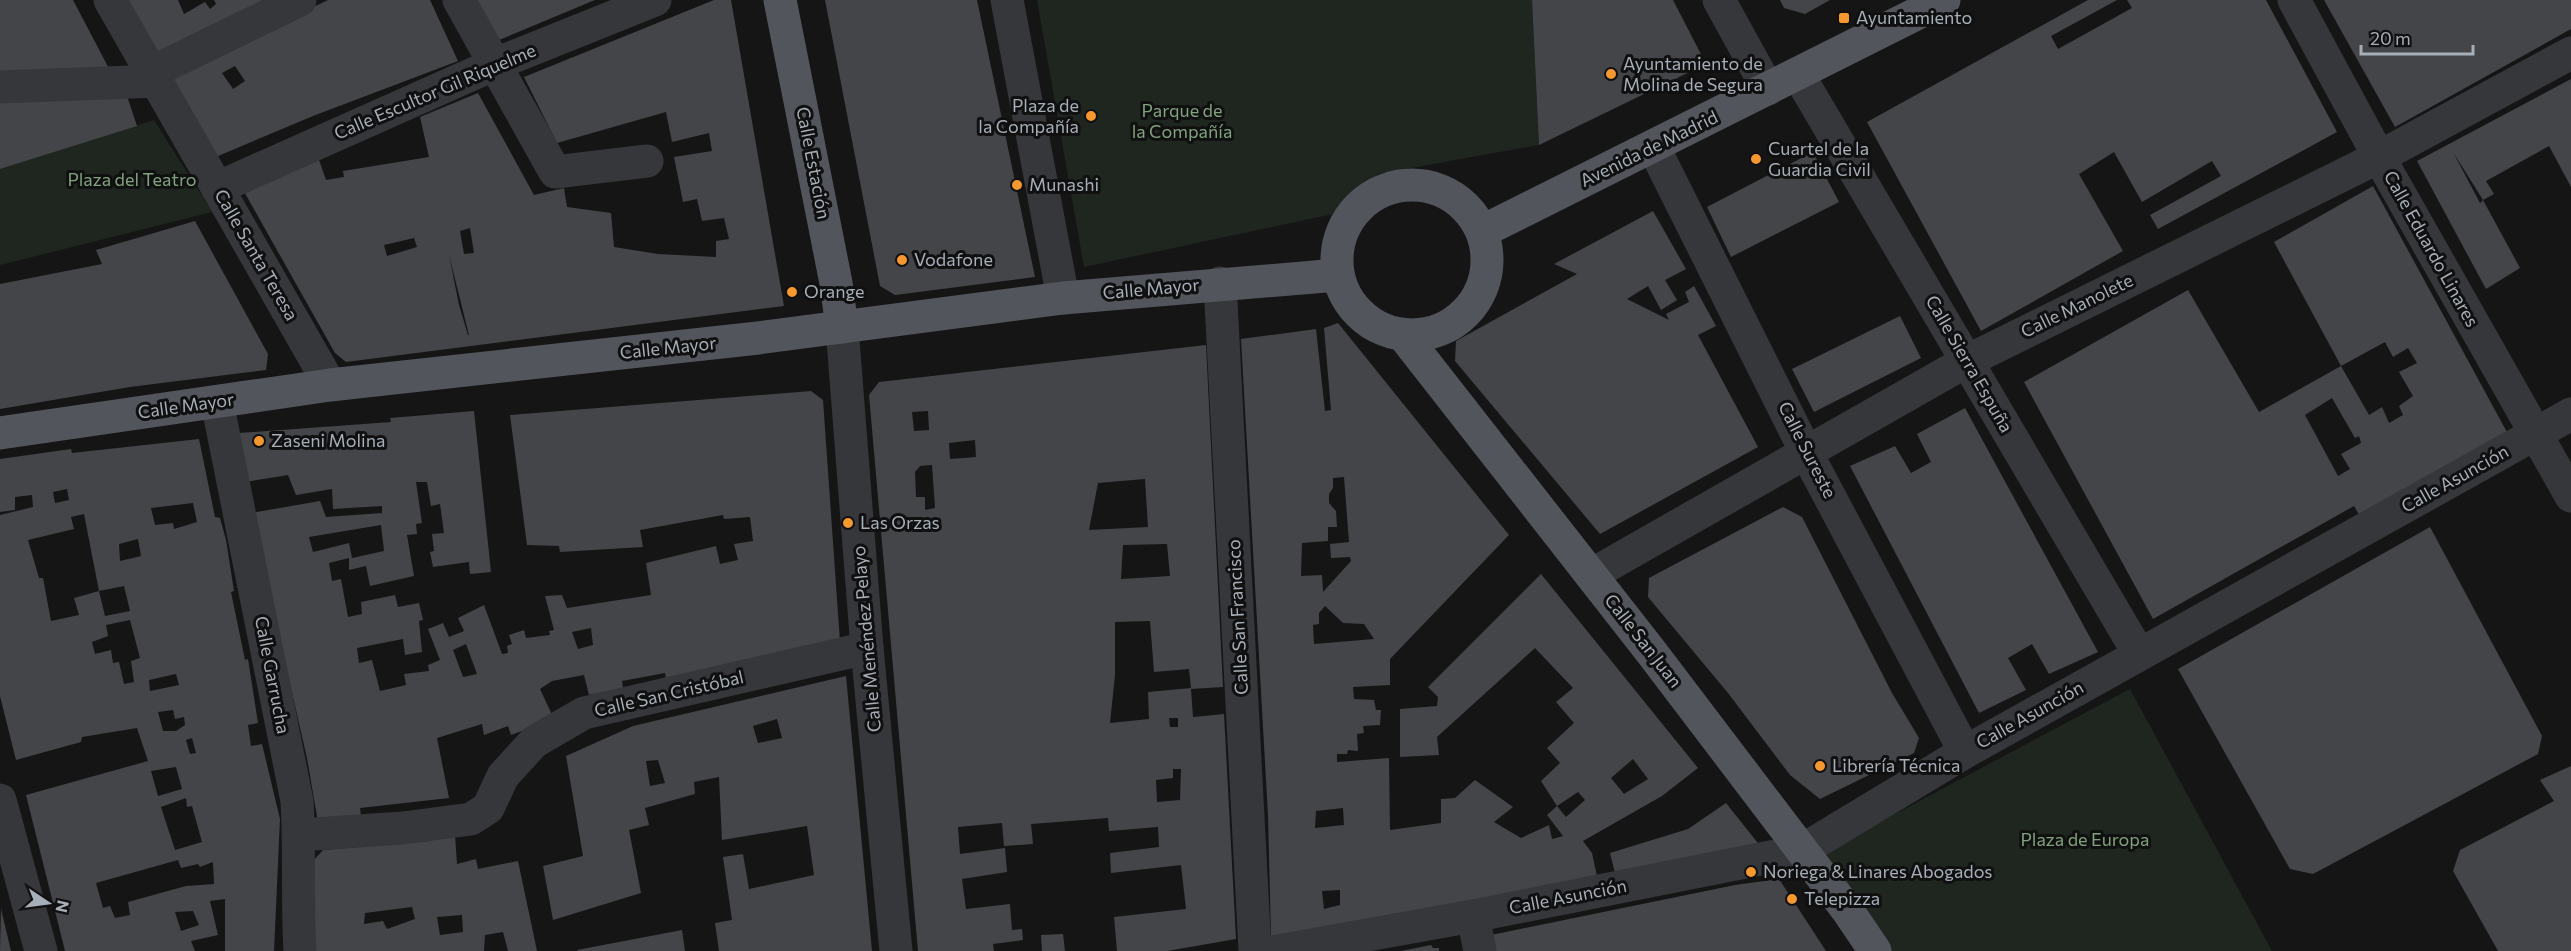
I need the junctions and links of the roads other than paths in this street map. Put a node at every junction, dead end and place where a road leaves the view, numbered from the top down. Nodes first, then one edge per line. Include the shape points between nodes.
1 (110, 0) edge
2 (300, 0) edge
3 (459, 0) edge
4 (655, 0) edge
5 (780, 0) edge
6 (1006, 0) edge
7 (1719, 0) edge
8 (1944, 0) edge
9 (2294, 0) edge
10 (2571, 53) edge
11 (494, 65) junction
12 (1798, 74) junction
13 (154, 77) junction
14 (0, 87) edge
15 (1768, 89) junction
16 (1653, 146) junction
17 (2379, 157) junction
18 (647, 161) dead end
19 (217, 188) junction
20 (1483, 231) junction
21 (1338, 274) junction
22 (1220, 283) junction
23 (1063, 298) junction
24 (842, 327) junction
25 (1404, 336) junction
26 (1966, 361) junction
27 (330, 385) junction
28 (217, 402) junction
29 (2571, 414) edge
30 (0, 433) edge
31 (2535, 434) junction
32 (1806, 452) junction
33 (2571, 496) edge
34 (1591, 575) junction
35 (867, 648) junction
36 (2139, 654) junction
37 (1965, 752) junction
38 (0, 800) edge
39 (299, 835) junction
40 (1801, 851) junction
41 (1473, 916) junction
42 (41, 951) edge
43 (300, 951) edge
44 (896, 951) edge
45 (1255, 951) edge
46 (1278, 951) edge
47 (1480, 951) edge
48 (1875, 951) edge

1 - 13 street, Calle Santa Teresa
2 - 13 street
3 - 11 street
4 - 11 street, Calle Escultor Gil Riquelme
5 - 24 main road, Calle Estación
6 - 23 street
7 - 15 street
8 - 12 main road, Avenida de Madrid
9 - 17 street, Calle Eduardo Linares
10 - 17 street, Calle Manolete
11 - 18 street via 555,172
11 - 19 street, Calle Escultor Gil Riquelme
12 - 15 main road, Avenida de Madrid
12 - 26 street, Calle Sierra Espuña
13 - 14 street
13 - 19 street, Calle Santa Teresa
15 - 16 main road, Avenida de Madrid
16 - 20 main road, Avenida de Madrid
16 - 32 street, Calle Sureste
17 - 26 street, Calle Manolete
17 - 31 street, Calle Eduardo Linares
19 - 27 street, Calle Santa Teresa
20 - 21 main road via 1468,209 1448,193 1420,184 1393,187 1368,199 1350,218 1338,246
20 - 25 main road via 1488,262 1479,296 1464,316 1430,334
21 - 22 main road, Calle Mayor
21 - 25 main road via 1350,304 1369,322
22 - 23 main road, Calle Mayor
22 - 45 street, Calle San Francisco
23 - 24 main road, Calle Mayor
24 - 27 main road, Calle Mayor
24 - 35 street, Calle Menéndez Pelayo
25 - 34 main road, Calle San Juan
26 - 32 street, Calle Manolete
26 - 36 street, Calle Sierra Espuña
27 - 28 main road, Calle Mayor
28 - 30 main road, Calle Mayor
28 - 39 street, Calle Garrucha via 297,801
29 - 31 street, Calle Asunción
31 - 33 street, Calle Eduardo Linares
31 - 36 street, Calle Asunción
32 - 34 street, Calle Manolete
32 - 37 street, Calle Sureste
34 - 40 main road, Calle San Juan
35 - 39 street, Calle San Cristóbal via 584,713 534,742 503,776 488,808 471,819
35 - 44 street, Calle Menéndez Pelayo
36 - 37 street, Calle Asunción
37 - 40 street, Calle Asunción
38 - 42 street
39 - 43 street, Calle Garrucha
40 - 41 street, Calle Asunción
40 - 48 main road, Calle San Juan
41 - 46 street, Calle Asunción
41 - 47 street

